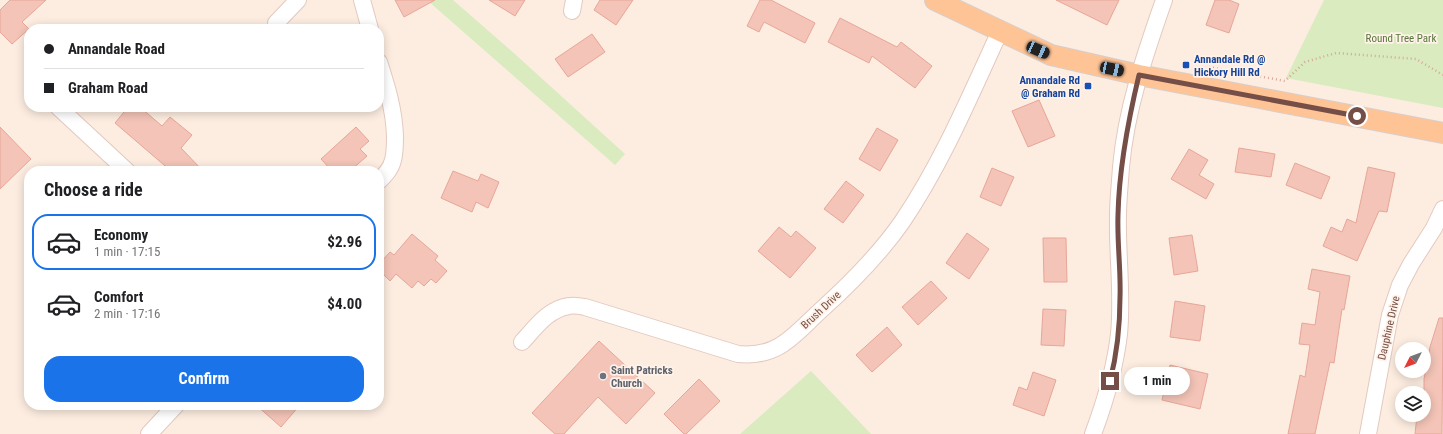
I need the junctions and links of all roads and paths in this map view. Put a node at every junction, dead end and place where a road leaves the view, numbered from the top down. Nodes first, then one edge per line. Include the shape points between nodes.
1 (298, 0) edge
2 (362, 0) edge
3 (935, 0) edge
4 (1164, 0) edge
5 (276, 24) dead end
6 (369, 24) edge
7 (1000, 31) junction
8 (1210, 67) dead end
9 (1139, 75) junction
10 (1443, 75) edge
11 (384, 77) edge
12 (63, 112) edge
13 (1443, 133) edge
14 (122, 166) edge
15 (384, 175) edge
16 (1443, 209) edge
17 (522, 342) dead end
18 (171, 410) edge
19 (149, 434) edge
20 (1093, 434) edge
21 (1368, 434) edge

1 - 5 street
2 - 6 street
3 - 7 main road
4 - 9 street
7 - 9 main road via 1050,55
7 - 17 street, Brush Drive via 926,185 901,223 849,284 784,344 770,351 752,355 738,354 585,307 570,306 557,309 545,317
8 - 10 path via 1284,81 1305,62 1336,53 1416,59
9 - 13 main road
9 - 20 street via 1128,118 1121,166 1118,216 1118,334 1113,371
11 - 15 street via 391,98 395,145 393,160
12 - 14 street
16 - 21 street, Dauphine Drive via 1400,285 1390,315
18 - 19 street

